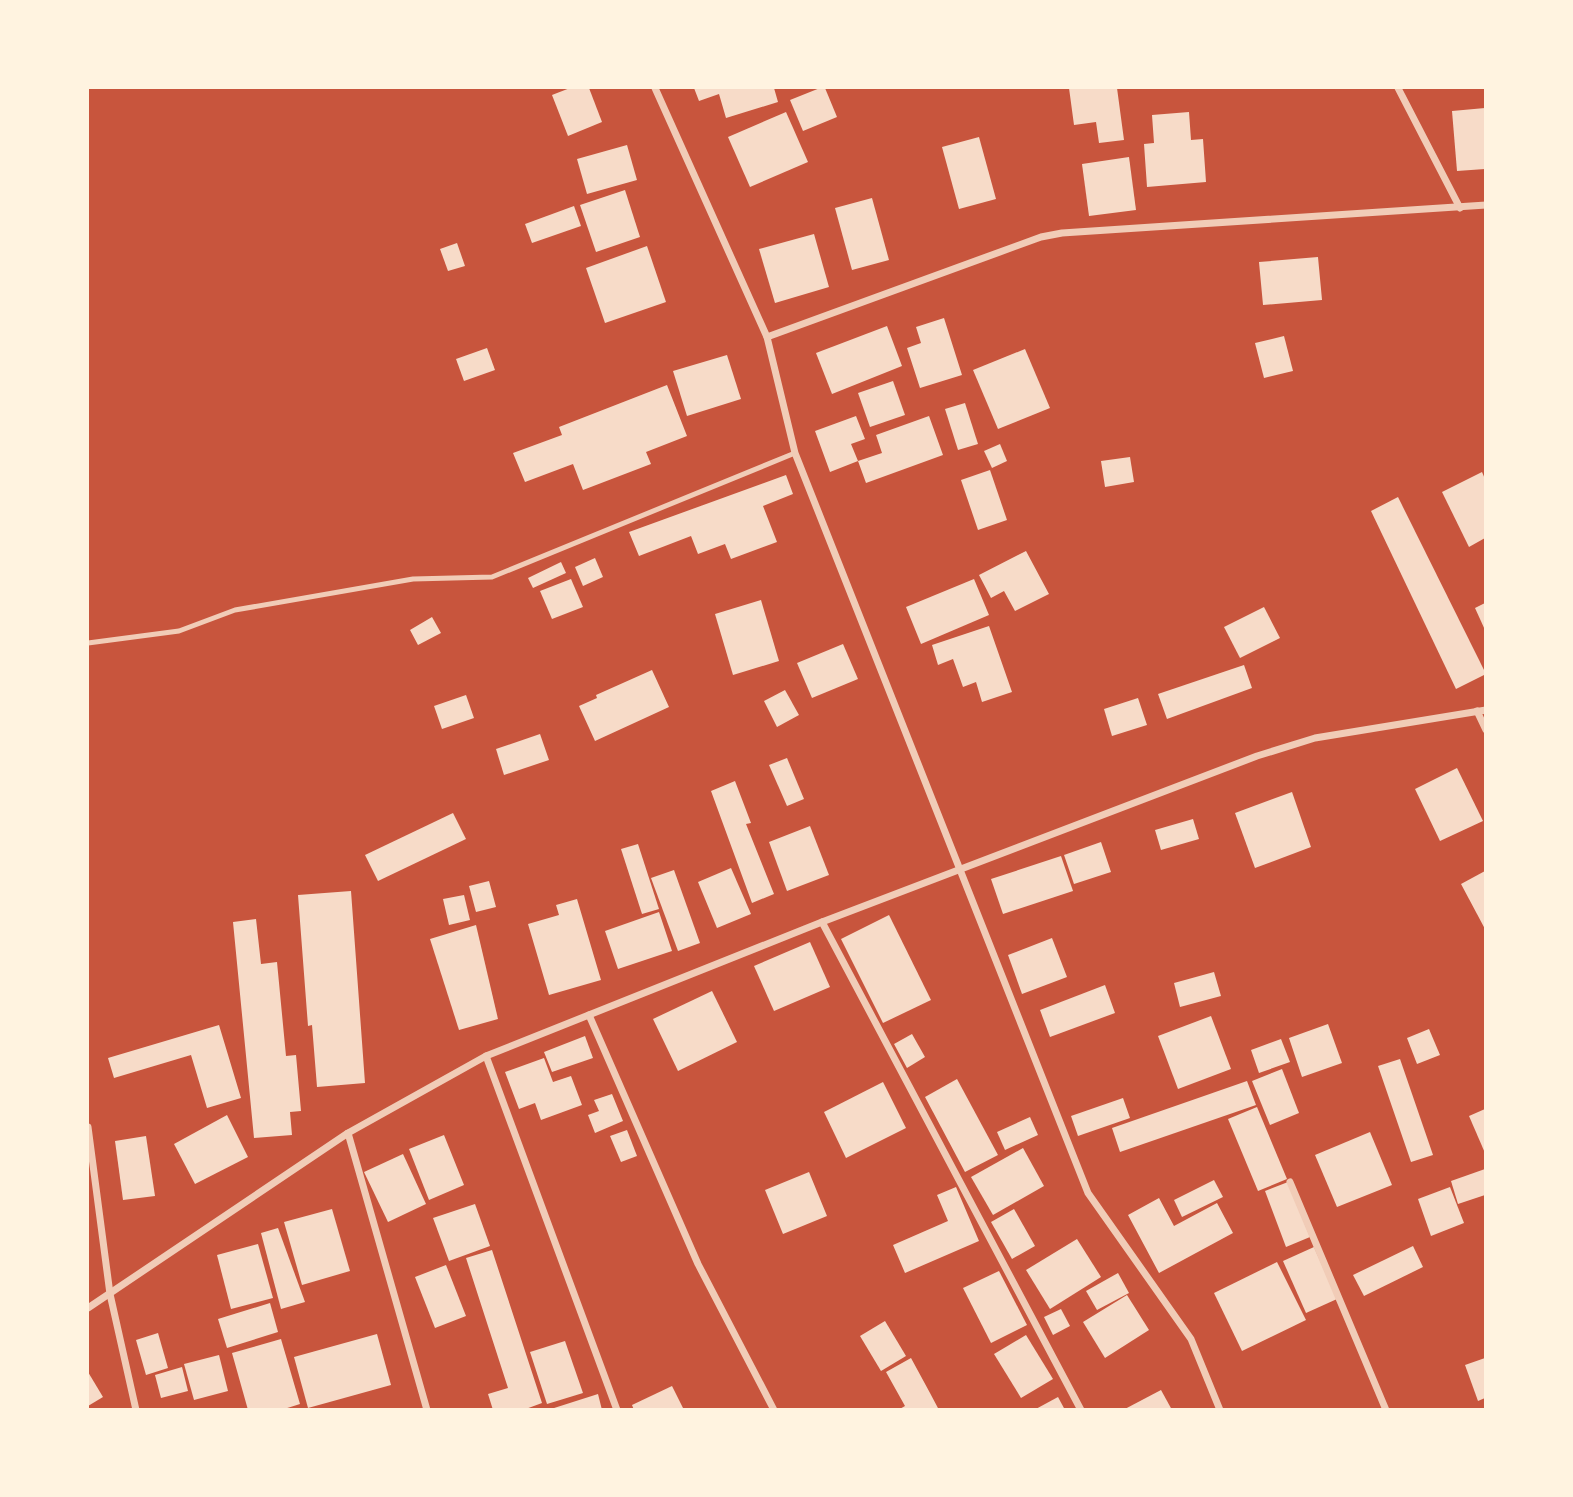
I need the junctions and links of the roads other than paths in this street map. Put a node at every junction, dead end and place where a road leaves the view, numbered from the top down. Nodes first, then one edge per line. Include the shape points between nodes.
1 (655, 88) edge
2 (1398, 88) edge
3 (1486, 205) edge
4 (1460, 208) junction
5 (767, 337) junction
6 (795, 453) junction
7 (88, 643) edge
8 (1481, 710) edge
9 (1486, 730) edge
10 (958, 872) junction
11 (822, 922) junction
12 (589, 1015) junction
13 (486, 1056) junction
14 (88, 1127) edge
15 (348, 1133) junction
16 (1290, 1182) dead end
17 (110, 1294) junction
18 (88, 1308) edge
19 (136, 1409) edge
20 (427, 1409) edge
21 (617, 1409) edge
22 (774, 1409) edge
23 (1080, 1409) edge
24 (1220, 1409) edge
25 (1386, 1409) edge

1 - 5 street
2 - 4 street
3 - 4 street
4 - 5 street via 1062,233
5 - 6 street
6 - 7 lane via 492,578 413,579 235,610 179,631
6 - 10 street
8 - 9 street
8 - 10 street via 1327,736 1257,756
10 - 11 street
10 - 24 street via 1088,1193 1191,1339
11 - 12 street
11 - 23 street
12 - 13 street
12 - 22 street via 698,1264
13 - 15 street
13 - 21 street
14 - 17 street
15 - 17 street
15 - 20 street
16 - 25 street
17 - 18 street
17 - 19 street

